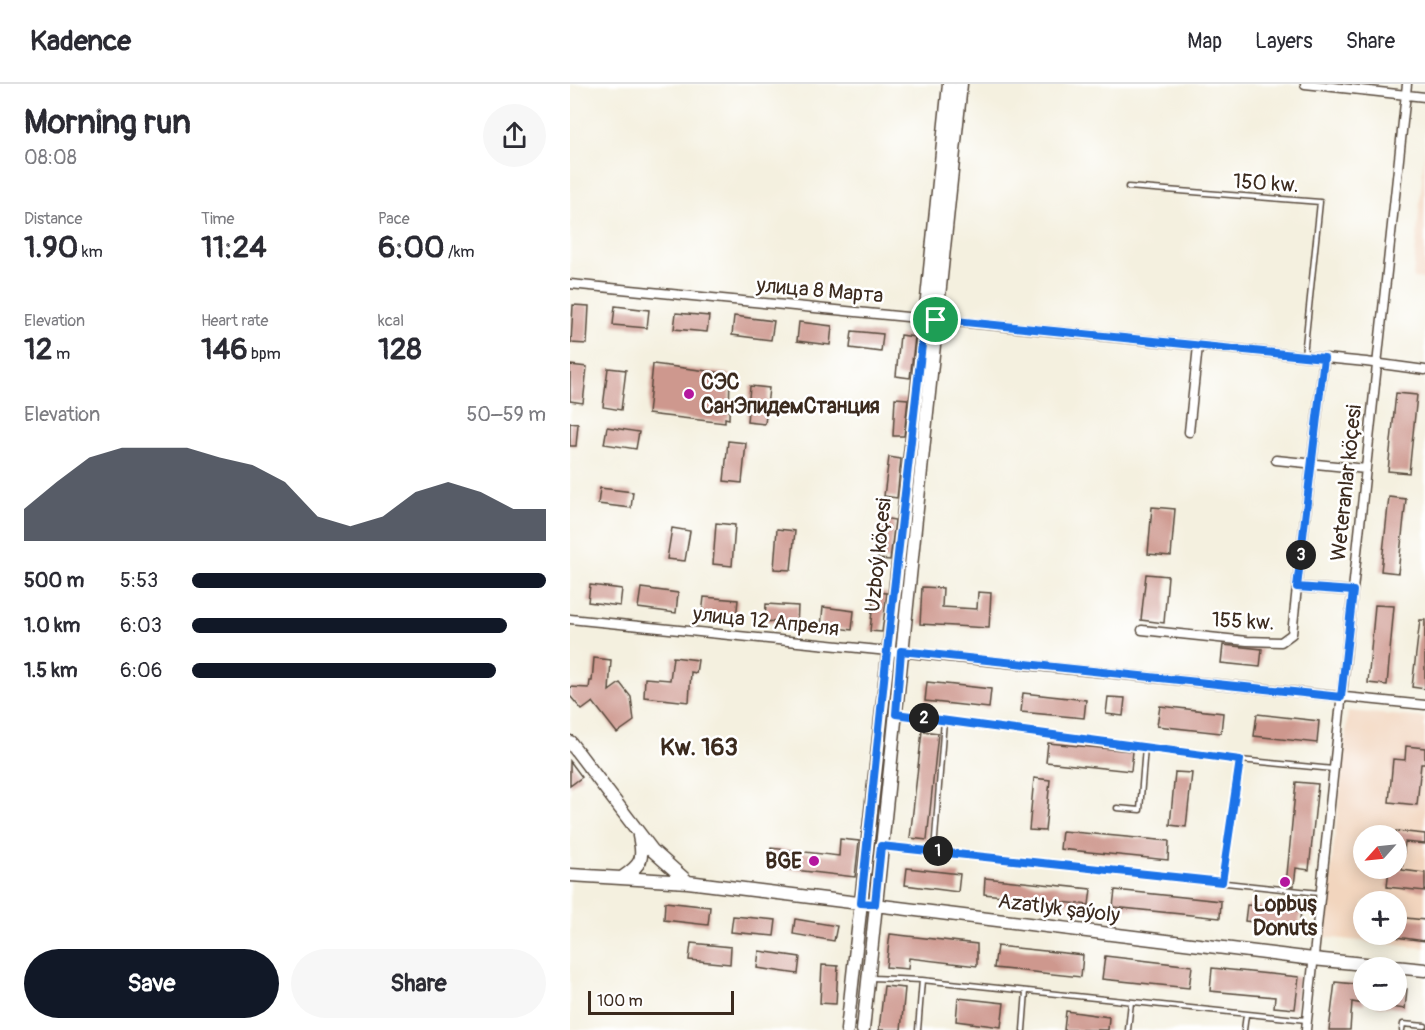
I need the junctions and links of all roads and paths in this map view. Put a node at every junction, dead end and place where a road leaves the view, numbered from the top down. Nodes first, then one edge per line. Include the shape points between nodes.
1 (949, 84) edge
2 (961, 84) edge
3 (1305, 84) edge
4 (1407, 84) edge
5 (1406, 95) junction
6 (1425, 97) edge
7 (1128, 188) dead end
8 (570, 285) edge
9 (930, 319) junction
10 (1198, 346) junction
11 (1304, 356) junction
12 (1324, 358) junction
13 (1377, 365) junction
14 (1425, 370) edge
15 (1189, 432) dead end
16 (1276, 460) dead end
17 (1311, 463) junction
18 (1366, 469) junction
19 (1297, 587) junction
20 (1353, 591) junction
21 (570, 619) edge
22 (1142, 630) dead end
23 (887, 651) junction
24 (901, 651) junction
25 (1341, 697) junction
26 (1425, 705) edge
27 (896, 714) junction
28 (944, 720) junction
29 (570, 742) edge
30 (1145, 747) junction
31 (1240, 760) junction
32 (1334, 769) junction
33 (1117, 808) dead end
34 (638, 832) junction
35 (881, 846) junction
36 (934, 851) junction
37 (570, 875) edge
38 (623, 877) junction
39 (688, 882) junction
40 (1222, 882) junction
41 (1320, 893) junction
42 (861, 903) junction
43 (875, 904) junction
44 (1313, 959) junction
45 (1425, 970) edge
46 (868, 978) junction
47 (922, 980) junction
48 (1026, 991) junction
49 (1131, 1002) junction
50 (1246, 1015) junction
51 (1307, 1020) junction
52 (1425, 1026) edge
53 (847, 1030) edge
54 (863, 1030) edge
55 (918, 1030) edge
56 (1023, 1030) edge
57 (1128, 1030) edge
58 (1244, 1030) edge
59 (1306, 1030) edge
60 (1402, 1030) edge

1 - 9 street, Uzboý köçesi
2 - 9 street, Uzboý köçesi
3 - 5 street
4 - 5 street, Weteranlar köçesi
5 - 6 street
5 - 13 street, Weteranlar köçesi
7 - 11 lane, 150 kw. via 1320,202
8 - 9 street, улица 8 Марта
9 - 10 street, улица 8 Марта
9 - 23 street, Uzboý köçesi
9 - 24 street, Uzboý köçesi
10 - 11 street, улица 8 Марта
10 - 15 street
11 - 12 street, улица 8 Марта
12 - 13 street, улица 8 Марта
12 - 17 street, 155 kw.
13 - 14 street, улица 8 Марта
13 - 18 street, Weteranlar köçesi
16 - 17 street
17 - 18 street
17 - 19 street, 155 kw.
18 - 20 street, Weteranlar köçesi
19 - 20 street
19 - 22 street, 155 kw. via 1292,634 1281,642
20 - 25 street, Weteranlar köçesi
21 - 23 street, улица 12 Апреля
23 - 24 street, улица 12 Апреля
23 - 42 street, Uzboý köçesi
24 - 25 street, улица 12 Апреля
24 - 27 street, Uzboý köçesi
25 - 26 street, улица 12 Апреля
25 - 32 street, Weteranlar köçesi
27 - 28 lane
27 - 35 street, Uzboý köçesi
28 - 30 lane
28 - 36 lane
29 - 34 street
30 - 31 lane
30 - 33 lane via 1140,810
31 - 32 lane
31 - 40 lane
32 - 41 street, Weteranlar köçesi
34 - 38 street via 641,859
34 - 39 street
35 - 36 lane
35 - 43 street, Uzboý köçesi
36 - 40 lane
37 - 38 street, Azatlyk şaýoly
38 - 39 street, Azatlyk şaýoly
39 - 42 street, Azatlyk şaýoly
40 - 41 lane
41 - 44 street, Weteranlar köçesi
42 - 43 street, Azatlyk şaýoly
42 - 53 street, Uzboý köçesi
43 - 44 street, Azatlyk şaýoly
43 - 46 street, Uzboý köçesi
44 - 45 street, Azatlyk şaýoly
44 - 51 street, Weteranlar köçesi
46 - 47 lane
46 - 54 street, Uzboý köçesi
47 - 48 lane
47 - 55 lane
48 - 49 lane
48 - 56 lane
49 - 50 lane
49 - 57 lane
50 - 51 lane
50 - 58 lane
51 - 59 street, Weteranlar köçesi
52 - 60 lane via 1403,1024

